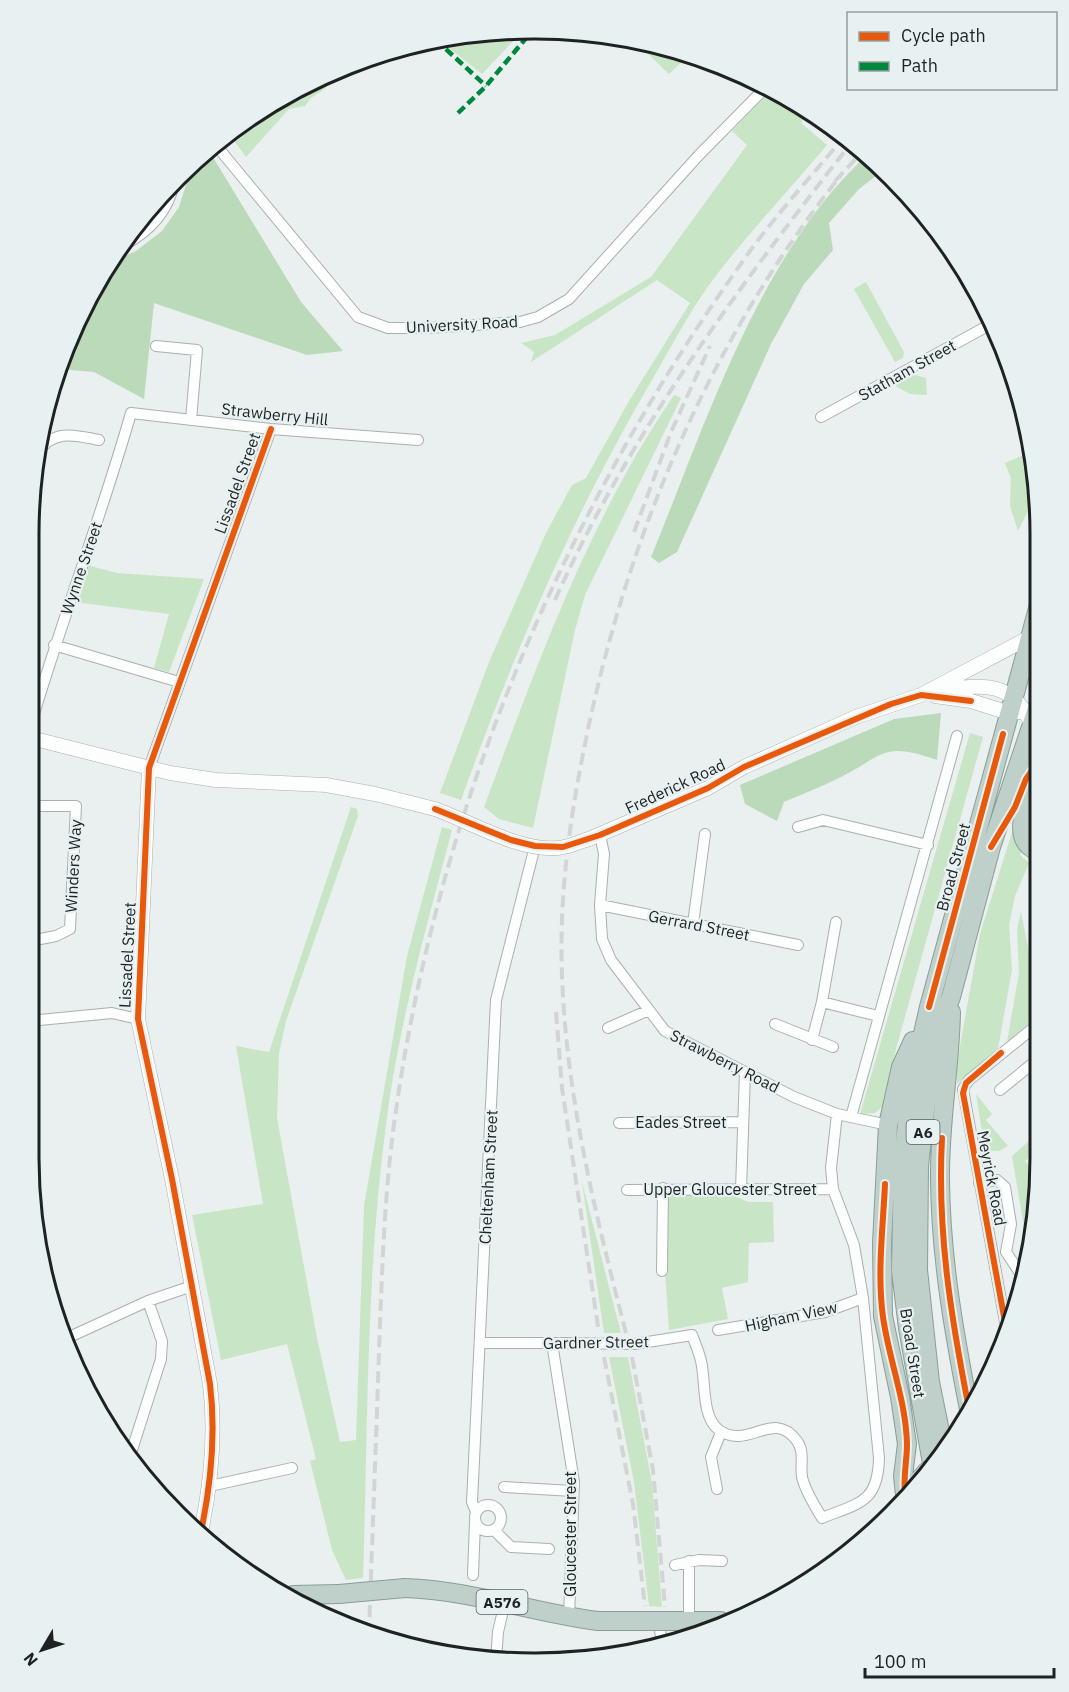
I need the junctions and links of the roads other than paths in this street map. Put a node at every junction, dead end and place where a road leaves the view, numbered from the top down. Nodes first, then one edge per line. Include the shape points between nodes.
1 (759, 93) edge
2 (221, 151) edge
3 (170, 200) edge
4 (140, 235) edge
5 (984, 328) edge
6 (156, 346) dead end
7 (130, 413) joint
8 (821, 417) dead end
9 (191, 420) junction
10 (271, 429) junction
11 (99, 440) dead end
12 (418, 440) dead end
13 (48, 441) edge
14 (1030, 636) joint
15 (54, 645) junction
16 (179, 682) junction
17 (921, 695) junction
18 (39, 697) edge
19 (1022, 706) edge
20 (1030, 723) edge
21 (1030, 733) edge
22 (957, 736) dead end
23 (39, 740) edge
24 (149, 768) junction
25 (1030, 773) edge
26 (1030, 797) edge
27 (39, 806) edge
28 (798, 827) dead end
29 (705, 834) dead end
30 (595, 837) junction
31 (928, 845) junction
32 (1030, 845) edge
33 (535, 846) junction
34 (991, 847) junction
35 (600, 905) junction
36 (836, 922) dead end
37 (693, 924) junction
38 (39, 939) edge
39 (798, 945) dead end
40 (951, 997) junction
41 (822, 1002) junction
42 (929, 1008) junction
43 (649, 1010) junction
44 (878, 1016) junction
45 (138, 1019) junction
46 (39, 1020) edge
47 (775, 1024) dead end
48 (608, 1028) dead end
49 (1030, 1031) edge
50 (812, 1040) junction
51 (833, 1047) dead end
52 (1030, 1065) edge
53 (745, 1072) junction
54 (1000, 1090) dead end
55 (837, 1114) junction
56 (851, 1117) junction
57 (619, 1122) dead end
58 (743, 1122) junction
59 (888, 1125) junction
60 (979, 1183) junction
61 (663, 1188) junction
62 (741, 1189) junction
63 (833, 1189) junction
64 (627, 1190) dead end
65 (1017, 1268) edge
66 (662, 1271) dead end
67 (192, 1286) junction
68 (862, 1298) junction
69 (148, 1301) junction
70 (737, 1315) dead end
71 (1004, 1317) edge
72 (739, 1327) junction
73 (718, 1330) dead end
74 (72, 1335) edge
75 (480, 1343) junction
76 (556, 1343) junction
77 (967, 1400) edge
78 (721, 1432) junction
79 (942, 1439) edge
80 (133, 1447) edge
81 (930, 1456) edge
82 (292, 1468) dead end
83 (210, 1486) junction
84 (504, 1487) dead end
85 (904, 1487) edge
86 (717, 1489) dead end
87 (573, 1491) junction
88 (475, 1517) junction
89 (202, 1525) edge
90 (494, 1530) junction
91 (549, 1549) dead end
92 (689, 1561) junction
93 (722, 1561) dead end
94 (675, 1565) dead end
95 (472, 1575) dead end
96 (302, 1595) edge
97 (505, 1602) junction
98 (569, 1618) junction
99 (675, 1621) junction
100 (709, 1621) edge
101 (668, 1634) edge
102 (497, 1651) edge

1 - 2 street, University Road via 569,299 538,317 520,322 462,328 388,328 358,317
3 - 4 street via 162,214
5 - 8 street, Statham Street
6 - 9 street via 197,350
7 - 9 street, Strawberry Hill
7 - 15 street, Wynne Street via 113,475
9 - 10 street, Strawberry Hill
10 - 12 street, Strawberry Hill
10 - 16 street, Lissadel Street
11 - 13 street via 60,434
14 - 17 main road, Frederick Road
14 - 19 highway, Broad Street / A6
15 - 16 street
15 - 18 street, Wynne Street
16 - 24 street, Lissadel Street
17 - 19 main road
17 - 19 main road via 978,685
17 - 30 main road, Frederick Road via 856,717
19 - 20 highway, Broad Street / A6
19 - 42 highway, Broad Street / A6
21 - 34 highway, Broad Street / A6
22 - 31 street, Broad Street
23 - 24 main road, Frederick Road
24 - 33 main road, Frederick Road, bridge via 216,780 326,785 363,791 435,809
24 - 45 main road, Lissadel Street
25 - 34 highway
26 - 32 highway via 1021,833
27 - 38 street, Winders Way via 76,806 70,929
28 - 31 street via 823,820
29 - 37 street
30 - 33 main road, Frederick Road, bridge via 557,848
30 - 35 street, Strawberry Road via 604,854
31 - 44 street, Broad Street
33 - 75 street, Cheltenham Street via 496,1000
34 - 40 highway, Broad Street / A6
35 - 37 street, Gerrard Street
35 - 43 street, Strawberry Road via 602,939 610,960
36 - 41 street
37 - 39 street, Gerrard Street
40 - 77 highway via 950,1063 939,1179 951,1326
40 - 79 highway, Broad Street / A6 via 937,1033 928,1085 919,1201 921,1317
41 - 44 street
41 - 50 street
42 - 59 highway via 902,1067
42 - 81 highway, Broad Street / A6 via 911,1086 903,1163 901,1271
43 - 48 street
43 - 53 street, Strawberry Road via 665,1031
44 - 56 street, Broad Street
45 - 46 street via 112,1013
45 - 67 main road, Lissadel Street
47 - 50 street
49 - 60 street, Meyrick Road via 964,1086
50 - 51 street
52 - 54 street
53 - 55 street, Strawberry Road
53 - 58 street
55 - 56 street, Strawberry Road
55 - 63 street via 831,1168
56 - 59 street, Strawberry Road
57 - 58 street, Eades Street
58 - 62 street
59 - 85 highway via 883,1316 907,1444
60 - 65 street via 997,1180 1005,1187 1011,1224 1006,1252
60 - 71 street, Meyrick Road
61 - 62 street, Upper Gloucester Street
61 - 64 street, Upper Gloucester Street
61 - 66 street
62 - 63 street, Upper Gloucester Street
63 - 68 street via 854,1245
67 - 69 street
67 - 83 main road, Lissadel Street via 213,1405
68 - 72 street, Higham View via 825,1312
68 - 78 street via 879,1458 878,1480 872,1494 822,1518 802,1476 799,1443 788,1431 772,1427 741,1438
69 - 74 street
69 - 80 street via 162,1341 161,1359
70 - 72 street
72 - 73 street, Higham View
75 - 76 street, Gardner Street
75 - 88 street, Cheltenham Street via 472,1502
76 - 78 street, Gardner Street, bridge via 635,1344 692,1335 701,1360 709,1418
76 - 87 street, Gloucester Street
78 - 86 street via 711,1457
82 - 83 street
83 - 89 main road, Lissadel Street
84 - 87 street
87 - 98 street, Gloucester Street
88 - 90 street via 482,1530
88 - 90 street via 484,1505 495,1507 501,1516
88 - 95 street, Cheltenham Street
90 - 91 street via 511,1547
92 - 93 street
92 - 94 street
92 - 99 street
96 - 97 highway, A576, bridge via 405,1588
97 - 98 highway, A576
97 - 102 street
98 - 99 highway, A576, bridge
99 - 100 highway, A576
99 - 101 street

